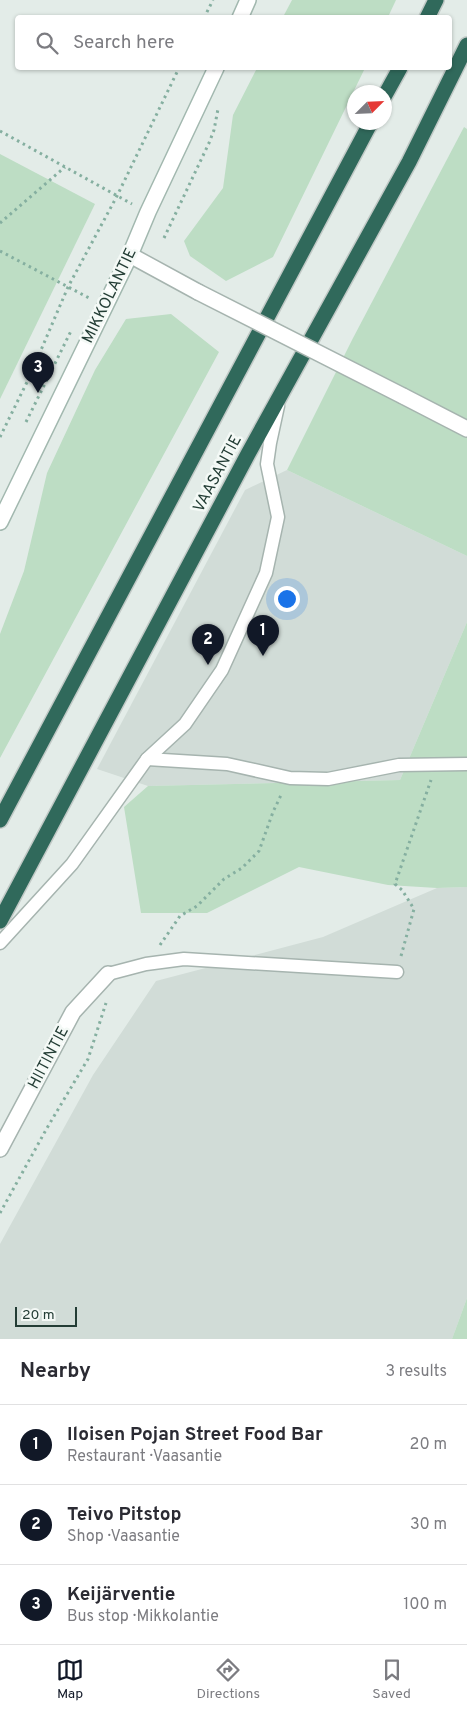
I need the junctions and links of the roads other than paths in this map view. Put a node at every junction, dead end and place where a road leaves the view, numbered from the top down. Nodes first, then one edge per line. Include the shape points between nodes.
1 (248, 0) edge
2 (436, 0) edge
3 (241, 15) edge
4 (428, 15) edge
5 (467, 45) edge
6 (215, 70) edge
7 (399, 70) edge
8 (391, 85) edge
9 (367, 130) edge
10 (130, 255) junction
11 (281, 394) junction
12 (467, 428) edge
13 (0, 522) edge
14 (147, 759) junction
15 (467, 764) edge
16 (0, 820) edge
17 (0, 921) edge
18 (0, 943) edge
19 (397, 972) road end
20 (108, 974) joint
21 (0, 1149) edge

1 - 3 street
2 - 4 highway
5 - 11 highway, VAASANTIE via 409,162
6 - 10 street, MIKKOLANTIE
7 - 8 highway
9 - 16 highway, VAASANTIE
10 - 12 street, bridge
10 - 13 street, MIKKOLANTIE
11 - 14 lane via 268,464 278,517 266,574 222,670 185,724
11 - 17 highway, VAASANTIE
14 - 15 lane via 227,764 290,778 328,779 399,765
14 - 18 lane via 72,864
19 - 20 lane via 184,959
20 - 21 street, HIITINTIE via 73,1012

